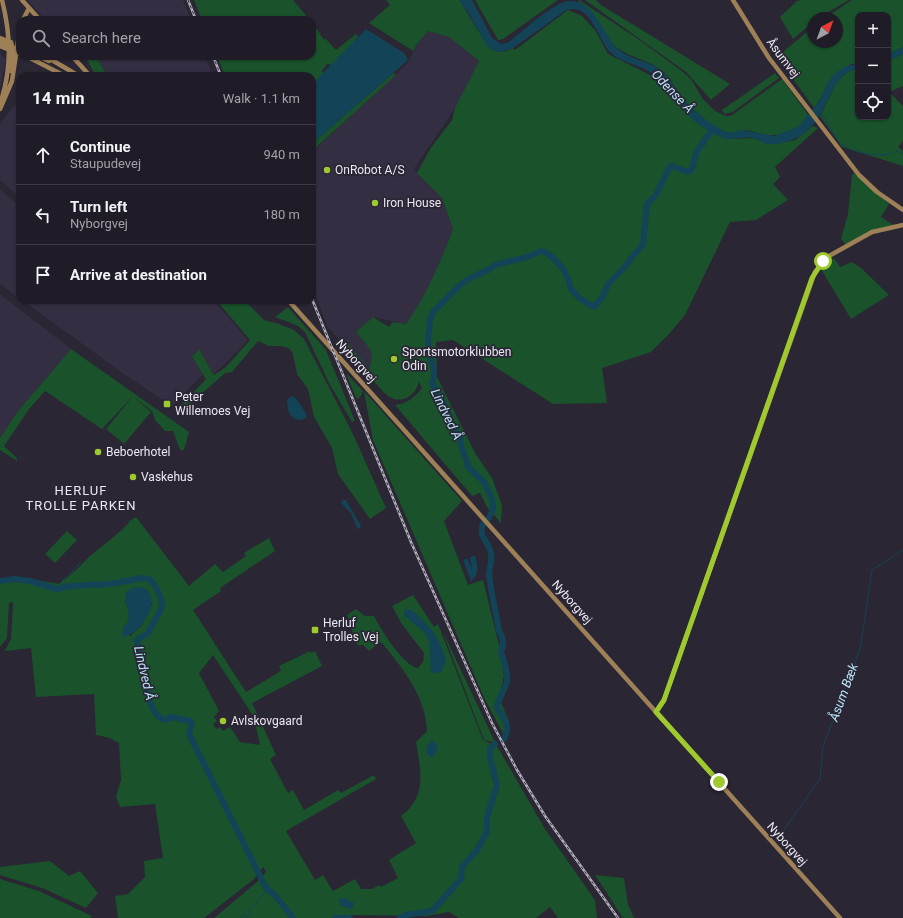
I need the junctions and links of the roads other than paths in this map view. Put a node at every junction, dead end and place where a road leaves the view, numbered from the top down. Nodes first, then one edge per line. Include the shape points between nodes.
1 (2, 0) edge
2 (22, 0) edge
3 (733, 0) edge
4 (29, 8) junction
5 (25, 16) edge
6 (36, 16) edge
7 (0, 38) edge
8 (0, 42) edge
9 (0, 46) edge
10 (14, 47) edge
11 (34, 60) edge
12 (47, 60) edge
13 (52, 60) edge
14 (76, 60) edge
15 (69, 70) junction
16 (57, 72) edge
17 (72, 72) edge
18 (86, 72) edge
19 (0, 104) edge
20 (0, 109) edge
21 (903, 210) edge
22 (903, 225) edge
23 (292, 304) edge
24 (656, 712) junction
25 (840, 918) edge

1 - 10 street
2 - 4 street
3 - 21 street, Åsumvej via 759,42 859,175 876,192
4 - 5 street
4 - 6 street
7 - 10 street
8 - 10 street
9 - 10 street
10 - 19 street
10 - 20 street via 14,74
11 - 16 street
12 - 15 street
13 - 15 street
14 - 18 street
15 - 17 street
22 - 24 street via 872,232 829,256 815,272 664,700
23 - 24 street, Nyborgvej
24 - 25 street, Nyborgvej

